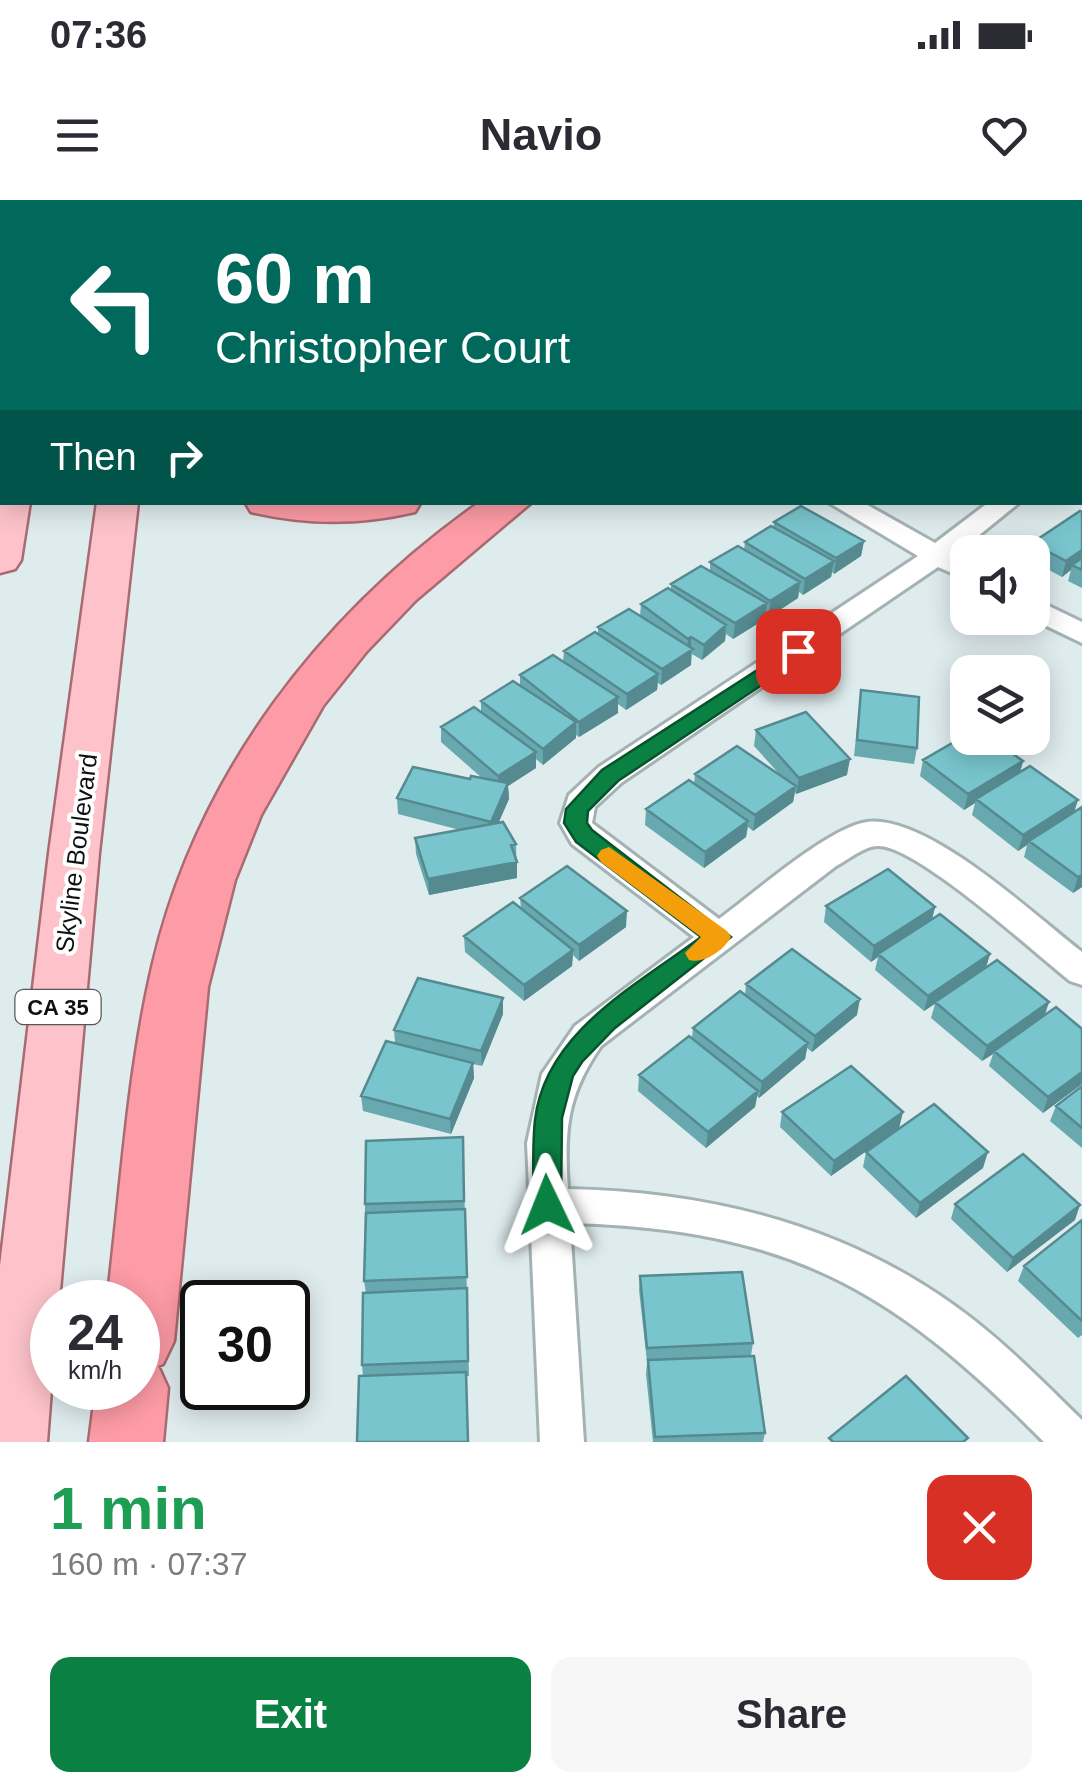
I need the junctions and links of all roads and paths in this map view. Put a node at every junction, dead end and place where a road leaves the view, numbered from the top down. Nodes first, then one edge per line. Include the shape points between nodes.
1 (9, 505) edge
2 (118, 505) edge
3 (287, 505) edge
4 (376, 505) edge
5 (506, 505) edge
6 (846, 505) edge
7 (1002, 505) edge
8 (936, 554) junction
9 (0, 560) edge
10 (950, 562) edge
11 (1050, 617) edge
12 (1082, 634) edge
13 (718, 937) junction
14 (1082, 971) edge
15 (547, 1205) junction
16 (145, 1280) edge
17 (130, 1410) edge
18 (13, 1442) edge
19 (126, 1442) edge
20 (562, 1442) edge
21 (1074, 1442) edge

1 - 9 main road
2 - 18 main road, Skyline Boulevard / CA 35
3 - 4 highway via 327,511
5 - 16 highway via 415,575 345,646 276,737 229,824 194,918 178,986
6 - 8 street
7 - 8 street
8 - 10 street
8 - 13 street via 610,775 580,803 576,823 584,836
11 - 12 street
13 - 14 street via 844,844 885,833 936,856
13 - 15 street via 606,1021 573,1055 548,1118
15 - 20 street
15 - 21 street via 652,1208 733,1220 841,1258 947,1324
17 - 19 highway

